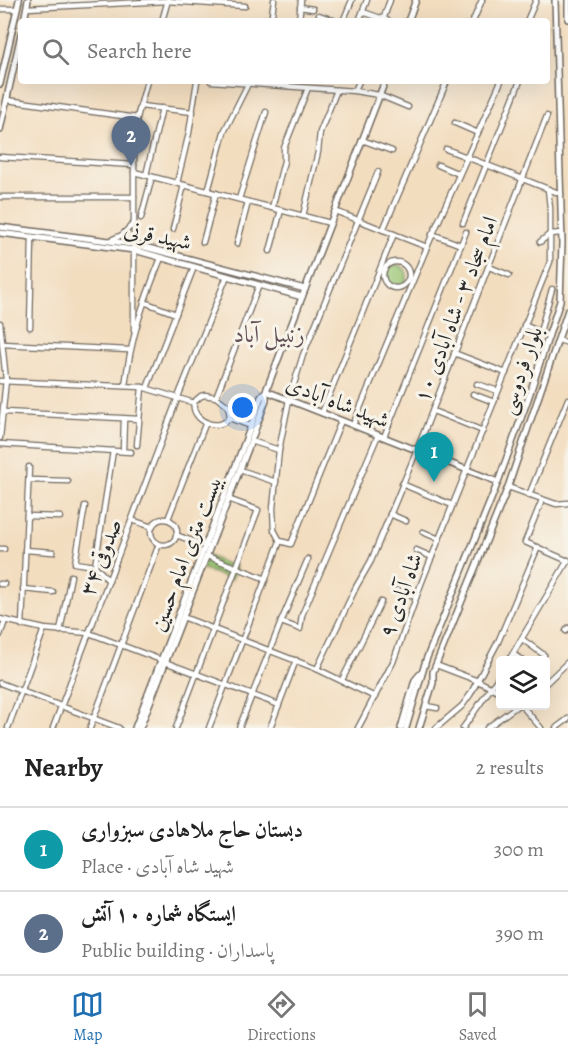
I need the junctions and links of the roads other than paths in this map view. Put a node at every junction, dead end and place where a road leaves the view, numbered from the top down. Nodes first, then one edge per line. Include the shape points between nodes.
1 (20, 0) edge
2 (28, 0) edge
3 (274, 0) edge
4 (301, 0) edge
5 (352, 0) edge
6 (368, 0) edge
7 (390, 0) edge
8 (416, 0) edge
9 (482, 0) edge
10 (535, 0) edge
11 (555, 0) edge
12 (568, 0) edge
13 (135, 1) edge
14 (168, 1) edge
15 (92, 2) edge
16 (245, 6) dead end
17 (300, 7) junction
18 (27, 8) junction
19 (0, 9) edge
20 (17, 9) junction
21 (313, 9) dead end
22 (363, 12) junction
23 (319, 15) dead end
24 (25, 18) edge
25 (163, 18) edge
26 (271, 18) edge
27 (299, 18) edge
28 (328, 18) edge
29 (344, 18) edge
30 (360, 18) edge
31 (380, 18) edge
32 (386, 18) edge
33 (409, 18) edge
34 (474, 18) edge
35 (528, 18) edge
36 (568, 20) edge
37 (556, 21) junction
38 (18, 49) edge
39 (14, 70) junction
40 (18, 70) edge
41 (2, 71) edge
42 (0, 84) edge
43 (146, 84) edge
44 (197, 84) edge
45 (248, 84) joint
46 (320, 84) edge
47 (358, 84) edge
48 (384, 84) edge
49 (446, 84) edge
50 (500, 84) edge
51 (519, 84) edge
52 (308, 88) junction
53 (318, 88) junction
54 (337, 90) junction
55 (355, 91) junction
56 (379, 95) junction
57 (7, 100) junction
58 (140, 106) junction
59 (408, 107) dead end
60 (162, 108) junction
61 (193, 112) junction
62 (266, 112) dead end
63 (547, 116) dead end
64 (137, 118) junction
65 (455, 123) dead end
66 (0, 130) edge
67 (478, 133) junction
68 (362, 140) junction
69 (446, 149) dead end
70 (392, 151) dead end
71 (0, 157) edge
72 (467, 157) junction
73 (134, 165) junction
74 (438, 165) dead end
75 (486, 165) junction
76 (134, 172) junction
77 (378, 172) dead end
78 (459, 174) junction
79 (149, 176) junction
80 (524, 179) junction
81 (177, 183) junction
82 (184, 185) junction
83 (548, 189) junction
84 (208, 192) junction
85 (216, 193) junction
86 (561, 194) junction
87 (0, 197) edge
88 (134, 197) junction
89 (239, 199) junction
90 (248, 202) junction
91 (273, 208) junction
92 (280, 210) junction
93 (335, 211) junction
94 (303, 216) junction
95 (141, 218) dead end
96 (358, 220) junction
97 (134, 221) junction
98 (330, 223) junction
99 (463, 223) dead end
100 (0, 227) edge
101 (173, 229) dead end
102 (383, 230) junction
103 (466, 232) dead end
104 (0, 233) edge
105 (562, 233) junction
106 (394, 234) junction
107 (432, 234) junction
108 (550, 234) junction
109 (32, 237) junction
110 (107, 241) junction
111 (203, 242) dead end
112 (540, 242) dead end
113 (237, 244) dead end
114 (461, 246) junction
115 (134, 247) junction
116 (427, 247) junction
117 (270, 251) dead end
118 (161, 258) junction
119 (194, 267) junction
120 (489, 267) junction
121 (383, 271) junction
122 (509, 275) dead end
123 (227, 276) junction
124 (410, 282) junction
125 (259, 285) junction
126 (305, 289) junction
127 (552, 289) dead end
128 (302, 297) junction
129 (144, 302) junction
130 (568, 310) edge
131 (176, 314) junction
132 (0, 323) edge
133 (524, 325) junction
134 (30, 327) dead end
135 (134, 330) junction
136 (540, 332) junction
137 (549, 336) junction
138 (559, 340) junction
139 (2, 344) junction
140 (568, 344) edge
141 (129, 350) junction
142 (454, 353) junction
143 (506, 373) junction
144 (6, 380) junction
145 (0, 381) edge
146 (477, 384) dead end
147 (125, 386) junction
148 (145, 387) junction
149 (266, 391) junction
150 (498, 391) junction
151 (473, 394) dead end
152 (216, 397) junction
153 (178, 398) junction
154 (568, 399) edge
155 (289, 400) junction
156 (494, 402) junction
157 (194, 403) junction
158 (433, 411) junction
159 (4, 412) junction
160 (322, 413) junction
161 (229, 418) junction
162 (124, 419) junction
163 (140, 420) junction
164 (341, 420) junction
165 (206, 422) junction
166 (353, 425) junction
167 (251, 426) junction
168 (483, 431) junction
169 (381, 436) junction
170 (0, 438) edge
171 (251, 441) junction
172 (0, 444) edge
173 (137, 445) dead end
174 (279, 450) junction
175 (417, 450) junction
176 (113, 451) junction
177 (123, 451) junction
178 (131, 452) dead end
179 (29, 467) dead end
180 (240, 470) junction
181 (467, 470) junction
182 (29, 480) junction
183 (68, 481) dead end
184 (276, 482) junction
185 (498, 482) junction
186 (402, 484) junction
187 (508, 487) junction
188 (529, 495) junction
189 (228, 499) junction
190 (542, 500) junction
191 (568, 503) edge
192 (452, 505) junction
193 (85, 506) dead end
194 (390, 514) junction
195 (27, 516) junction
196 (60, 517) dead end
197 (168, 519) junction
198 (132, 520) junction
199 (406, 521) dead end
200 (152, 527) junction
201 (423, 532) dead end
202 (176, 535) junction
203 (439, 539) junction
204 (280, 541) junction
205 (159, 544) junction
206 (206, 546) junction
207 (538, 547) junction
208 (25, 550) junction
209 (416, 550) dead end
210 (53, 552) dead end
211 (204, 555) junction
212 (432, 557) junction
213 (308, 559) dead end
214 (568, 560) edge
215 (95, 566) junction
216 (236, 568) junction
217 (71, 576) dead end
218 (266, 579) junction
219 (109, 581) junction
220 (23, 589) junction
221 (397, 590) dead end
222 (53, 592) dead end
223 (416, 597) junction
224 (381, 602) dead end
225 (183, 618) junction
226 (2, 620) edge
227 (280, 622) junction
228 (22, 625) junction
229 (44, 629) junction
230 (212, 629) junction
231 (60, 631) junction
232 (89, 633) junction
233 (0, 635) edge
234 (522, 639) junction
235 (243, 640) junction
236 (121, 645) junction
237 (270, 650) junction
238 (513, 654) joint
239 (544, 655) dead end
240 (516, 656) edge
241 (296, 660) junction
242 (163, 661) junction
243 (568, 662) edge
244 (436, 665) junction
245 (317, 669) junction
246 (424, 670) junction
247 (433, 672) junction
248 (196, 674) junction
249 (550, 679) edge
250 (342, 680) junction
251 (478, 681) junction
252 (0, 683) edge
253 (496, 683) edge
254 (226, 684) junction
255 (493, 688) junction
256 (496, 690) edge
257 (21, 691) junction
258 (252, 695) junction
259 (375, 697) junction
260 (279, 705) junction
261 (61, 706) junction
262 (426, 706) junction
263 (437, 708) dead end
264 (510, 710) edge
265 (526, 710) edge
266 (94, 719) junction
267 (568, 719) edge
268 (8, 728) edge
269 (53, 728) edge
270 (90, 728) edge
271 (118, 728) edge
272 (135, 728) edge
273 (140, 728) edge
274 (176, 728) edge
275 (209, 728) edge
276 (239, 728) edge
277 (270, 728) edge
278 (358, 728) edge
279 (401, 728) edge
280 (406, 728) edge
281 (417, 728) edge
282 (436, 728) edge
283 (463, 728) edge
284 (487, 728) edge
285 (541, 728) edge
286 (556, 728) edge

1 - 20 main road
2 - 18 main road
3 - 26 street
4 - 17 street
5 - 29 street
6 - 22 street
7 - 32 street
8 - 33 main road
9 - 34 street
10 - 35 street
11 - 37 main road, بلوار فردوسی
12 - 36 main road
13 - 14 street
13 - 15 street
14 - 16 street
14 - 25 street
15 - 18 street
17 - 21 street
17 - 27 street
18 - 20 main road
18 - 24 main road
19 - 20 street
20 - 41 main road
22 - 30 street
22 - 31 street
23 - 28 street
36 - 37 main road
37 - 86 main road, بلوار فردوسی
38 - 39 main road
39 - 40 street
39 - 57 main road
41 - 42 main road
43 - 58 street
44 - 61 street
45 - 52 street
45 - 84 street via 224,132
46 - 53 street
47 - 55 street
48 - 56 main road, بیست متری امام حسین
49 - 102 street
50 - 67 street
51 - 75 street
52 - 53 street
52 - 91 street via 284,148
53 - 54 street
54 - 55 street
54 - 94 street via 320,132
55 - 56 street
56 - 59 street
56 - 68 main road, بیست متری امام حسین
57 - 64 street
57 - 66 main road
58 - 60 street
58 - 64 street
60 - 61 street
60 - 79 street
61 - 81 street
62 - 89 street
63 - 80 street, امام سجاد ۳ - شاه آبادی ۱۰
64 - 73 street
65 - 67 street
67 - 72 street
68 - 70 street
68 - 93 main road, بیست متری امام حسین
69 - 72 street
71 - 73 street
72 - 75 street
72 - 78 street
73 - 76 street
74 - 78 street
75 - 80 street
75 - 99 street
76 - 79 street
76 - 88 street
77 - 96 street
78 - 107 street
79 - 81 street
79 - 95 street
80 - 83 street
80 - 120 street, امام سجاد ۳ - شاه آبادی ۱۰
81 - 82 street
82 - 84 street
82 - 101 street
83 - 86 street
83 - 108 street, شاه آبادی ۹
84 - 85 street
85 - 89 street
85 - 111 street
86 - 105 main road, بلوار فردوسی
87 - 88 street
88 - 97 street
89 - 90 street
90 - 91 street
90 - 113 street
91 - 92 street
92 - 94 street
92 - 117 street
93 - 96 street
93 - 98 main road, بیست متری امام حسین
94 - 98 street
96 - 102 street
96 - 155 street via 303,355
97 - 110 street via 122,235
97 - 115 street
98 - 126 main road, بیست متری امام حسین
100 - 110 main road, شهید قرنی
102 - 106 street
103 - 114 street
104 - 109 main road, شهید قرنی
105 - 108 street
105 - 137 main road, بلوار فردوسی via 560,301
106 - 116 street
106 - 121 street
107 - 114 street
107 - 116 street
108 - 112 street
108 - 133 street, شاه آبادی ۹ via 551,258
109 - 115 main road, شهید قرنی
109 - 134 street
110 - 115 main road, شهید قرنی
114 - 169 street
115 - 118 main road, شهید قرنی
115 - 126 main road, شهید قرنی
115 - 135 street
116 - 124 street
118 - 119 main road, شهید قرنی
118 - 129 street
119 - 123 main road, شهید قرنی
119 - 131 street
120 - 122 street
120 - 142 street, امام سجاد ۳ - شاه آبادی ۱۰
121 - 124 street via 384,280 393,288
121 - 124 street via 389,265 401,263 409,272
121 - 160 street
123 - 125 main road, شهید قرنی
123 - 153 street, صدوقی ۳۴
124 - 166 street
125 - 128 main road, شهید قرنی
125 - 152 street
126 - 128 main road, بیست متری امام حسین
127 - 136 street
128 - 149 main road, بیست متری امام حسین
129 - 131 street
129 - 135 street
130 - 138 main road, بلوار فردوسی
131 - 148 street
132 - 139 street
133 - 136 street
133 - 143 street, شاه آبادی ۹
135 - 141 street
136 - 137 street
137 - 185 main road, بلوار فردوسی
138 - 140 street
138 - 187 main road, بلوار فردوسی
139 - 141 street
139 - 144 street
141 - 147 street
142 - 143 street
142 - 158 street, امام سجاد ۳ - شاه آبادی ۱۰
143 - 150 street, شاه آبادی ۹
144 - 145 street
144 - 147 street
144 - 159 street
146 - 150 street
147 - 148 street
148 - 153 street
148 - 163 street
149 - 155 main road, شهید شاه آبادی
149 - 167 main road, بیست متری امام حسین
149 - 171 main road, بیست متری امام حسین
150 - 156 street, شاه آبادی ۹
151 - 156 street
152 - 157 street via 201,396
152 - 161 street via 228,406
153 - 157 street
153 - 198 street, صدوقی ۳۴
154 - 188 street
155 - 160 main road, شهید شاه آبادی
155 - 174 street
156 - 168 street, شاه آبادی ۹
157 - 165 street via 195,414
158 - 168 street
158 - 175 street, امام سجاد ۳ - شاه آبادی ۱۰
159 - 162 street
159 - 170 street
160 - 164 main road, شهید شاه آبادی
161 - 165 street via 220,424
161 - 167 street
162 - 163 street
162 - 177 street
163 - 173 street
164 - 166 main road, شهید شاه آبادی
164 - 204 street via 291,544
165 - 197 street
166 - 169 main road, شهید شاه آبادی
167 - 206 main road, بیست متری امام حسین
168 - 181 street, شاه آبادی ۹
169 - 175 main road, شهید شاه آبادی
169 - 227 street via 302,615 300,629
171 - 174 street
171 - 180 main road, بیست متری امام حسین
172 - 176 street
174 - 184 street
175 - 181 main road, شهید شاه آبادی
175 - 186 street, امام سجاد ۳ - شاه آبادی ۱۰
176 - 177 street
176 - 215 street
177 - 178 street
179 - 182 street
180 - 184 street
180 - 189 main road, بیست متری امام حسین
181 - 185 main road, شهید شاه آبادی
181 - 192 street, شاه آبادی ۹
182 - 183 street
182 - 195 street
184 - 204 street via 274,530
185 - 246 main road, بلوار فردوسی
186 - 192 street
186 - 194 street, امام سجاد ۳ - شاه آبادی ۱۰
187 - 188 street
187 - 244 main road, بلوار فردوسی
188 - 190 street
189 - 211 main road, بیست متری امام حسین
189 - 216 street via 258,510
190 - 191 street
190 - 207 street via 525,542
192 - 203 street, شاه آبادی ۹
193 - 215 street via 75,563
194 - 199 street
194 - 245 street, امام سجاد ۳ - شاه آبادی ۱۰
195 - 196 street
195 - 208 street
197 - 200 street via 160,519
197 - 202 street via 176,528
198 - 200 street
198 - 219 street, صدوقی ۳۴
200 - 205 street via 152,538
201 - 203 street
202 - 205 street via 169,543
202 - 206 street
203 - 212 street, شاه آبادی ۹
204 - 218 street
205 - 236 street
206 - 211 main road, بیست متری امام حسین
207 - 214 street
207 - 251 street
208 - 210 street
208 - 220 street
209 - 212 street
211 - 216 street
211 - 225 main road, بیست متری امام حسین
211 - 242 main road, بیست متری امام حسین
212 - 223 street, شاه آبادی ۹
213 - 227 street
214 - 234 street
215 - 219 street
216 - 218 street
216 - 230 street
217 - 231 street
218 - 235 street
219 - 232 street, صدوقی ۳۴
220 - 222 street
220 - 228 street
221 - 223 street
223 - 259 street, شاه آبادی ۹ via 393,662
224 - 250 street
225 - 230 street
225 - 242 main road, بیست متری امام حسین
226 - 228 street
226 - 233 street
227 - 237 street
228 - 229 street
229 - 231 street
229 - 257 street
230 - 235 street
230 - 248 street
231 - 232 street
232 - 236 street
232 - 261 street, صدوقی ۳۴
234 - 238 street
234 - 239 street
235 - 237 street
235 - 254 street
236 - 242 street
236 - 266 street
237 - 241 street
237 - 258 street
238 - 240 street
241 - 245 street
241 - 260 street
242 - 248 street
242 - 272 main road, بیست متری امام حسین
242 - 273 main road, بیست متری امام حسین
243 - 249 street
244 - 247 main road, بلوار فردوسی
244 - 251 street
245 - 250 street
246 - 279 main road, بلوار فردوسی via 416,680
246 - 280 main road
247 - 262 main road, بلوار فردوسی
247 - 281 main road
248 - 254 street
248 - 274 street
250 - 259 street
251 - 255 street
251 - 282 street via 462,706
252 - 257 street
253 - 255 street
254 - 258 street
254 - 275 street
255 - 256 street
255 - 283 street
257 - 261 street
257 - 268 street
258 - 260 street
258 - 276 street
259 - 278 street, شاه آبادی ۹
260 - 277 street
261 - 266 street
261 - 269 street, صدوقی ۳۴
262 - 263 street
262 - 281 main road, بلوار فردوسی
264 - 284 street
265 - 285 street
266 - 270 street
266 - 271 street
267 - 286 street

